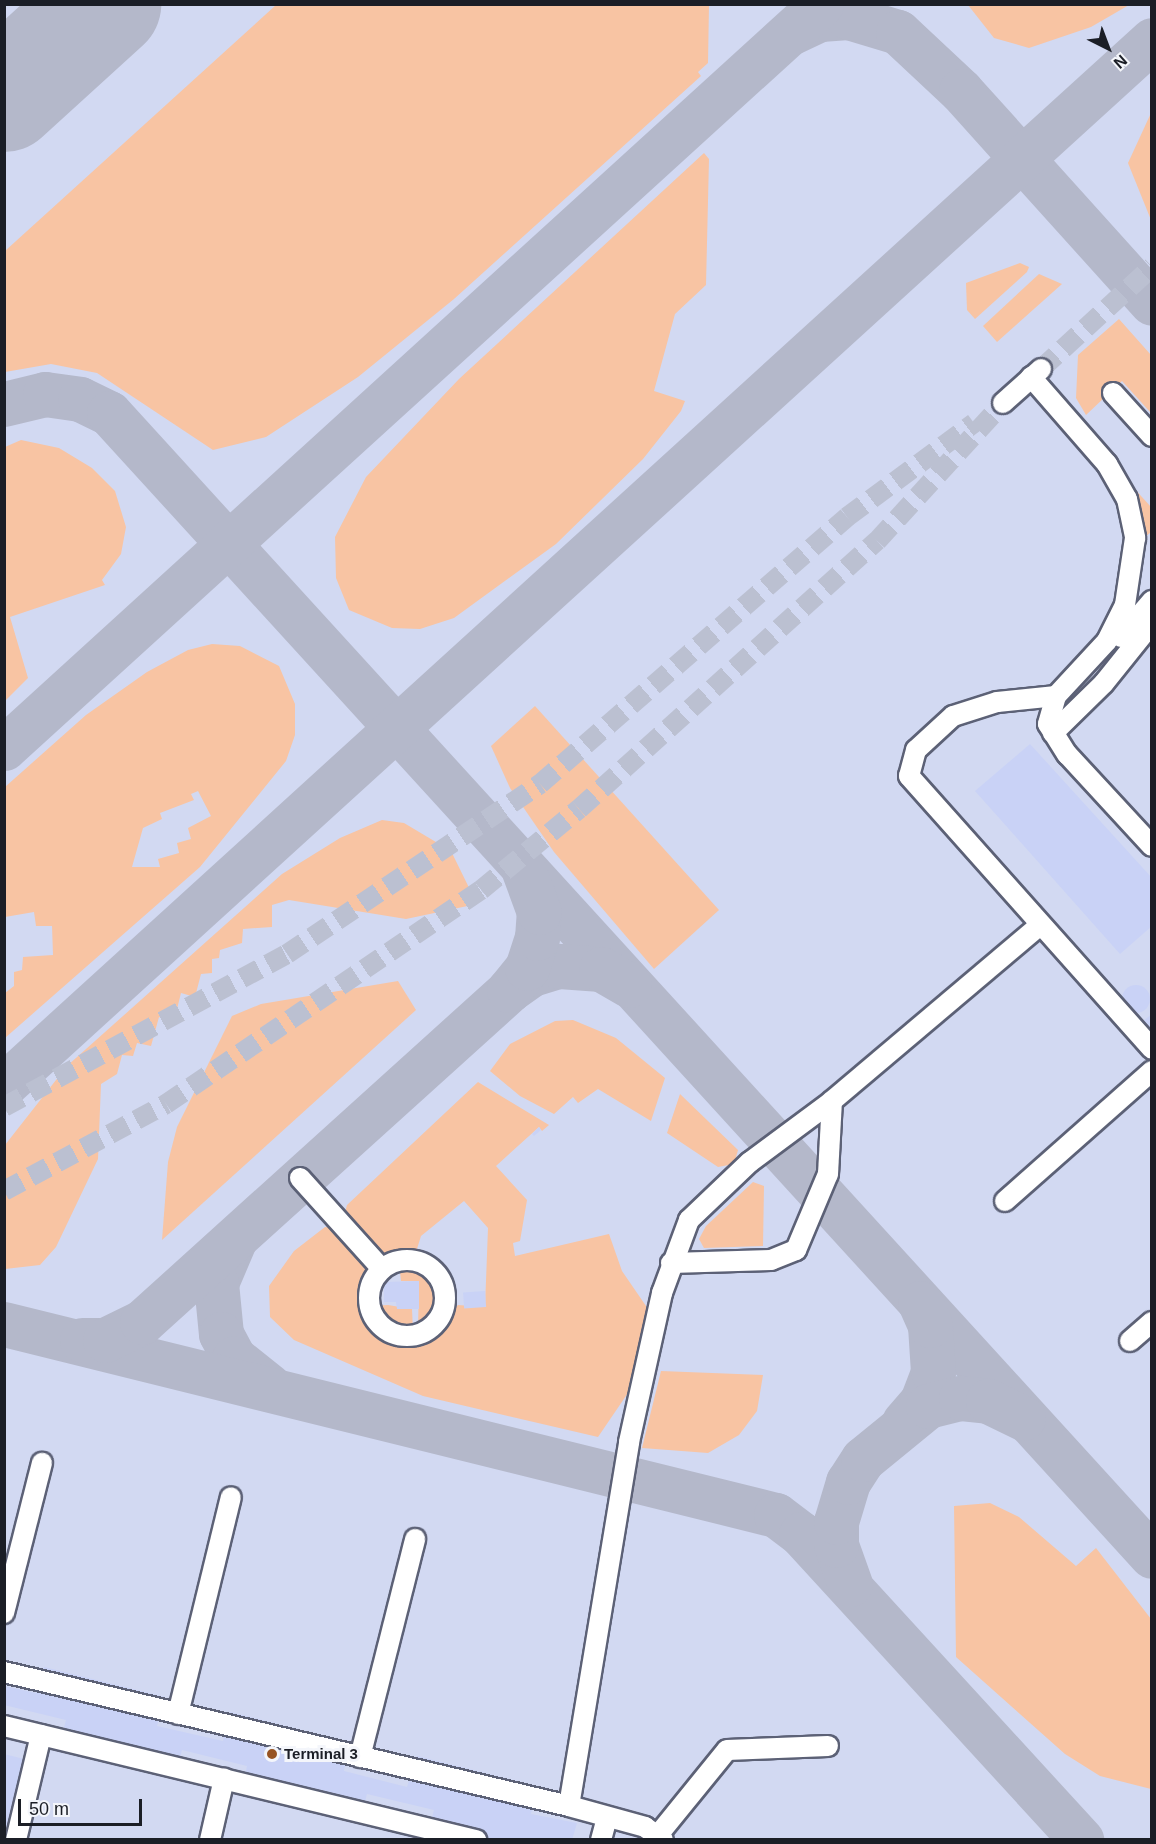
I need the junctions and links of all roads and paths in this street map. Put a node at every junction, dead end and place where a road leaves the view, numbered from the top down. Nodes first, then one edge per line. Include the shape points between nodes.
1 (1113, 393) dead end
2 (1003, 404) tunnel mouth
3 (1152, 436) edge
4 (1152, 601) edge
5 (1152, 623) edge
6 (1056, 696) junction
7 (1050, 729) junction
8 (1152, 846) edge
9 (1040, 925) junction
10 (1152, 1049) edge
11 (1152, 1071) edge
12 (832, 1101) junction
13 (300, 1178) dead end
14 (1005, 1201) dead end
15 (671, 1263) junction
16 (381, 1268) dead end
17 (1152, 1322) edge
18 (1130, 1341) dead end
19 (42, 1463) dead end
20 (231, 1497) dead end
21 (415, 1539) dead end
22 (4, 1613) edge
23 (4, 1672) edge
24 (178, 1713) junction
25 (4, 1726) edge
26 (42, 1735) junction
27 (828, 1746) dead end
28 (360, 1757) junction
29 (224, 1779) junction
30 (569, 1806) junction
31 (607, 1818) junction
32 (411, 1832) edge
33 (660, 1837) edge
34 (16, 1839) edge
35 (210, 1839) edge
36 (476, 1839) edge
37 (601, 1839) edge

1 - 3 street
2 - 6 street via 1036,373 1107,464 1127,499 1136,538 1125,605 1107,641
4 - 7 street via 1094,672 1057,705
5 - 7 street via 1104,683
6 - 7 street
6 - 9 street via 964,710 916,750 908,769 918,788
7 - 8 street
9 - 10 street
9 - 12 street
11 - 14 street
12 - 15 street via 750,1162 689,1220
12 - 15 street via 828,1174 796,1250 771,1260
13 - 16 street
15 - 30 street via 629,1442
17 - 18 street
19 - 22 street
20 - 24 street
21 - 28 street
23 - 24 street
24 - 28 street
25 - 26 street
26 - 29 street
26 - 34 street
27 - 33 street via 726,1750
28 - 30 street
29 - 32 street
29 - 35 street
30 - 31 street
31 - 33 street
31 - 37 street
32 - 36 street

